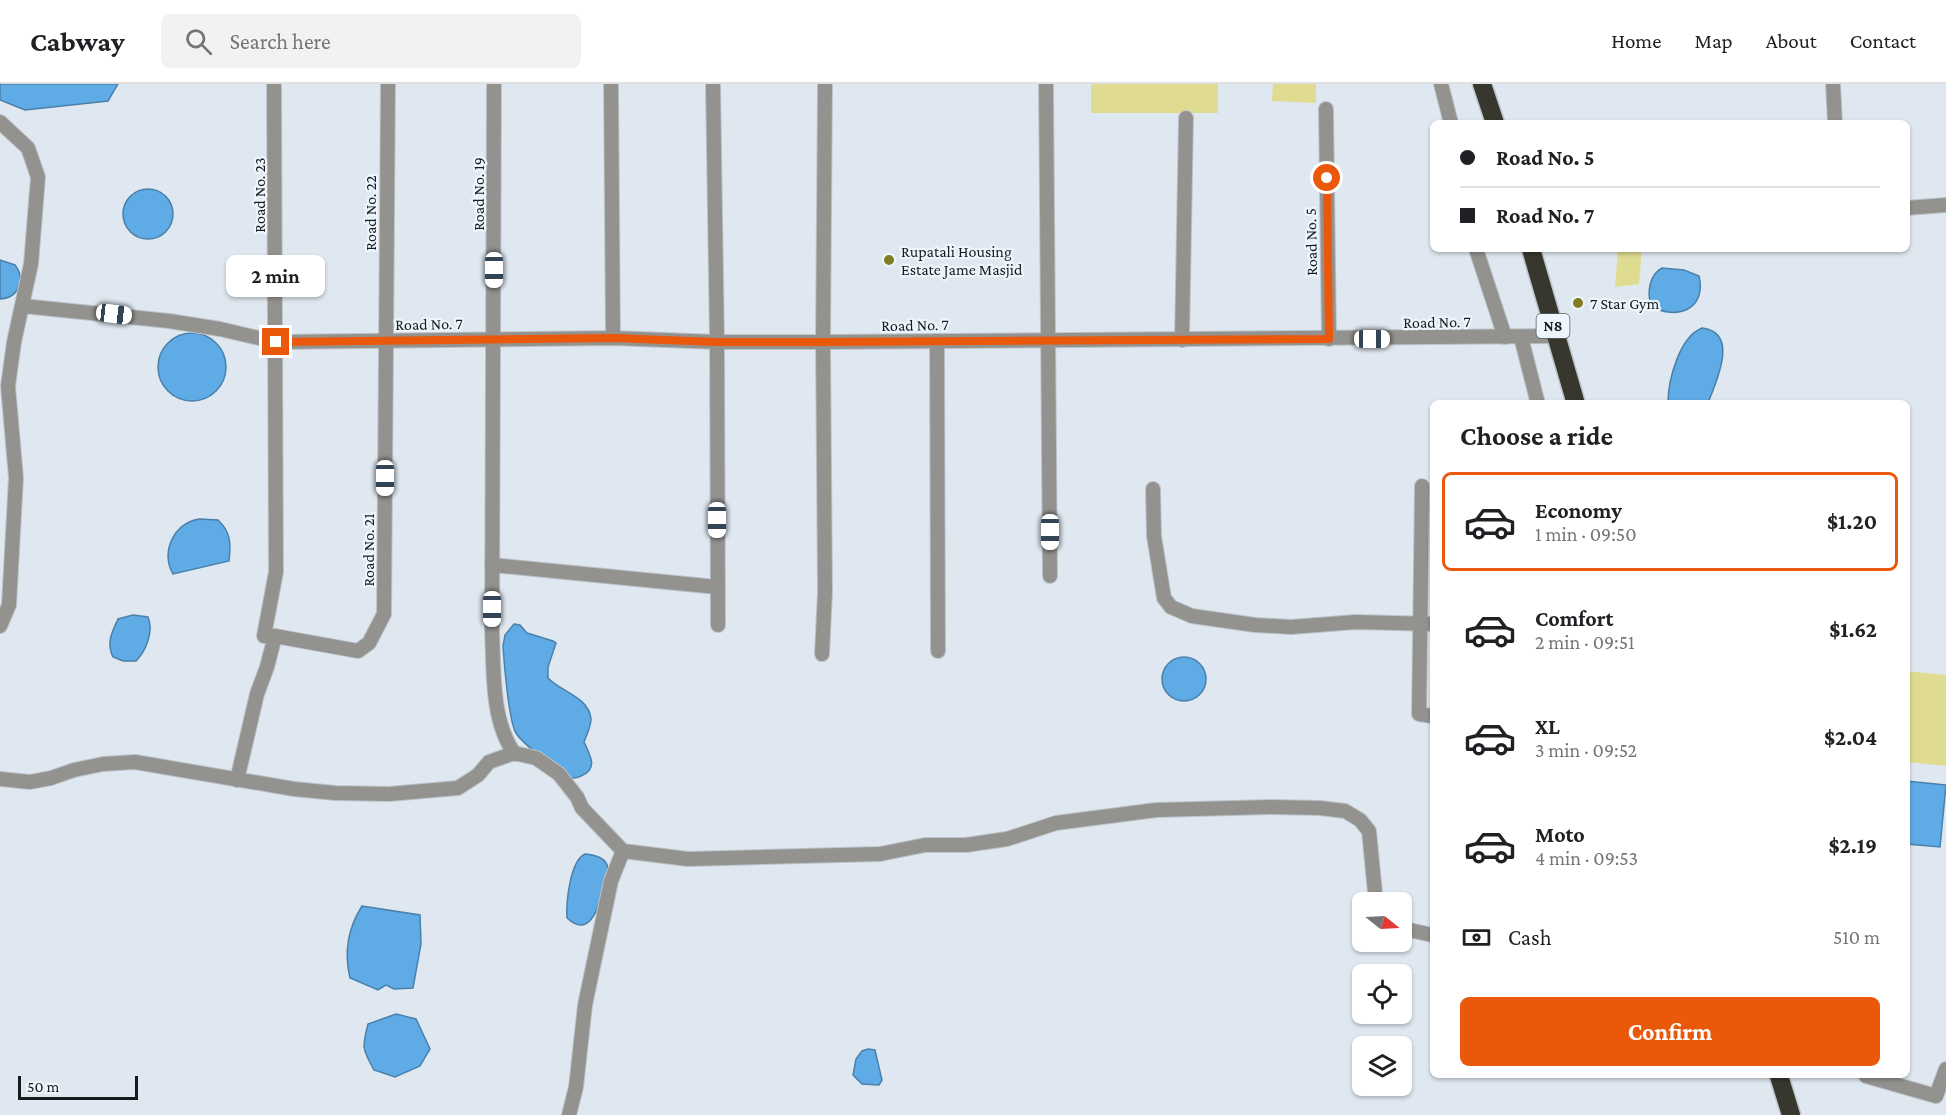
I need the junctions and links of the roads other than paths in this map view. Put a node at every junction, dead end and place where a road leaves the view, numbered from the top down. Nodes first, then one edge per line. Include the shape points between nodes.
1 (274, 84) edge
2 (387, 84) edge
3 (494, 84) edge
4 (611, 84) edge
5 (713, 84) edge
6 (825, 84) edge
7 (1046, 84) edge
8 (1441, 84) edge
9 (1482, 84) edge
10 (1833, 84) edge
11 (1326, 109) dead end
12 (1186, 118) dead end
13 (1450, 120) edge
14 (1494, 120) edge
15 (1835, 120) edge
16 (0, 122) edge
17 (1946, 205) edge
18 (1910, 208) edge
19 (1477, 252) edge
20 (1532, 252) edge
21 (23, 306) junction
22 (1555, 336) junction
23 (1505, 337) junction
24 (1521, 337) junction
25 (613, 338) junction
26 (494, 339) junction
27 (1329, 339) junction
28 (1049, 340) junction
29 (1182, 340) junction
30 (937, 341) junction
31 (276, 342) junction
32 (386, 342) junction
33 (717, 342) junction
34 (823, 342) junction
35 (1537, 400) edge
36 (1575, 400) edge
37 (1422, 486) dead end
38 (1153, 489) dead end
39 (492, 565) junction
40 (1050, 576) dead end
41 (717, 588) junction
42 (1426, 624) edge
43 (718, 625) dead end
44 (0, 626) edge
45 (275, 636) junction
46 (938, 651) dead end
47 (822, 654) dead end
48 (1430, 716) edge
49 (514, 753) junction
50 (0, 779) edge
51 (237, 780) junction
52 (623, 851) junction
53 (1375, 892) edge
54 (1412, 930) edge
55 (1430, 935) edge
56 (1946, 1069) edge
57 (1780, 1078) edge
58 (1873, 1078) edge
59 (569, 1115) edge
60 (1791, 1115) edge

1 - 31 street, Road No. 23
2 - 32 street, Road No. 22
3 - 26 street, Road No. 19
4 - 25 street
5 - 33 street
6 - 34 street
7 - 28 street
8 - 13 street
9 - 14 highway
10 - 15 street
11 - 27 street, Road No. 5
12 - 29 street
16 - 21 street via 28,148 38,177 31,264
17 - 18 street
19 - 23 street
20 - 22 highway, N8
21 - 31 street, Road No. 7 via 169,321
21 - 44 street via 8,386 16,478 9,605
22 - 24 street, Road No. 7
22 - 36 highway, N8
23 - 24 street, Road No. 7
23 - 27 street, Road No. 7
24 - 35 street
25 - 26 street, Road No. 7
25 - 33 street, Road No. 7
26 - 32 street, Road No. 7
26 - 39 street, Road No. 19
27 - 29 street, Road No. 7
28 - 29 street, Road No. 7
28 - 30 street, Road No. 7
28 - 40 street
30 - 34 street, Road No. 7
30 - 46 street
31 - 32 street, Road No. 7
31 - 45 street, Road No. 23 via 276,572 264,636
32 - 45 street, Road No. 21 via 384,614 369,643 358,651
33 - 34 street, Road No. 7
33 - 41 street
34 - 47 street
37 - 42 street
38 - 42 street via 1154,536 1164,598 1171,607 1192,616 1255,625
39 - 41 street
39 - 49 street, Road No. 19 via 497,704 505,739
41 - 43 street
42 - 48 street via 1419,714
45 - 51 street
49 - 51 street via 489,762 458,788 425,792 335,793
49 - 52 street via 536,758 560,774 582,808
50 - 51 street via 30,782 103,764 135,762
52 - 53 street via 688,859 880,854 925,845 1008,839 1056,823 1156,810 1320,808 1346,811 1369,831
52 - 59 street via 611,881 585,1005
54 - 55 street
56 - 58 street via 1936,1096
57 - 60 highway

